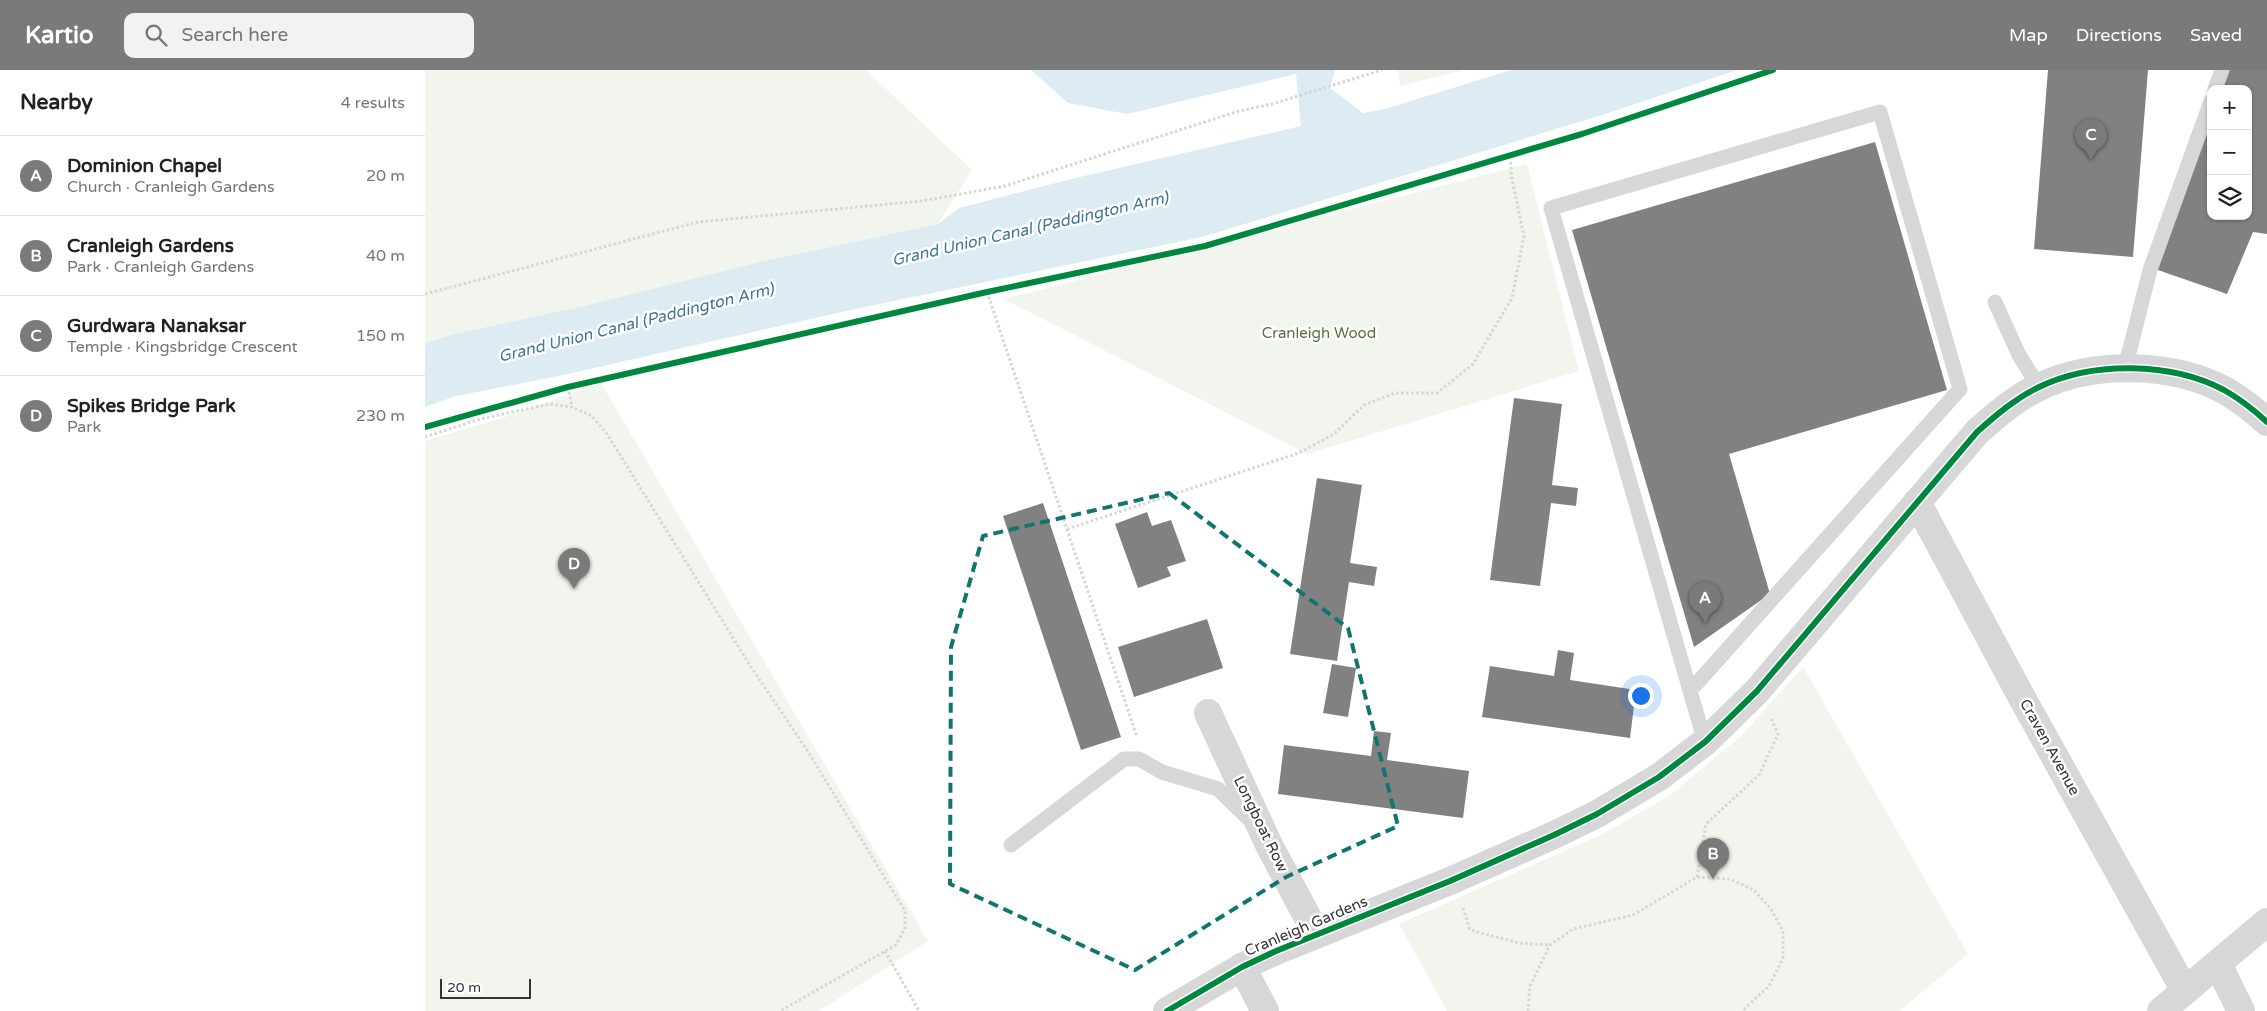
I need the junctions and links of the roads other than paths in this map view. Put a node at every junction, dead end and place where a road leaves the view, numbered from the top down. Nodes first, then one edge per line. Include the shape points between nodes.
1 (2222, 70) edge
2 (2216, 85) edge
3 (2207, 111) edge
4 (1995, 302) dead end
5 (2125, 368) junction
6 (2039, 387) junction
7 (2267, 422) edge
8 (1917, 502) junction
9 (1690, 691) junction
10 (1208, 713) dead end
11 (1705, 742) junction
12 (1011, 845) dead end
13 (1269, 845) junction
14 (2267, 922) edge
15 (1317, 933) junction
16 (2218, 964) junction
17 (1242, 968) junction
18 (2185, 991) junction
19 (1167, 1011) edge
20 (1265, 1011) edge
21 (2161, 1011) edge
22 (2241, 1011) edge

1 - 2 lane
3 - 5 lane via 2151,270
4 - 6 lane via 2019,355
5 - 6 street, Cranleigh Gardens via 2082,373
5 - 7 street, Cranleigh Gardens via 2168,372 2224,390
6 - 8 street, Cranleigh Gardens via 1995,415
8 - 11 street, Cranleigh Gardens via 1757,691
8 - 18 street, Craven Avenue
9 - 9 lane via 1551,208 1880,112 1960,389
9 - 11 lane
10 - 13 street, Longboat Row
11 - 15 street, Cranleigh Gardens via 1659,777 1597,814 1450,881
12 - 13 lane via 1124,759 1139,759 1162,772 1218,789 1242,810
13 - 15 street, Longboat Row
14 - 16 street
15 - 17 street, Cranleigh Gardens
16 - 18 street
16 - 22 street
17 - 19 street, Cranleigh Gardens
17 - 20 street
18 - 21 street

